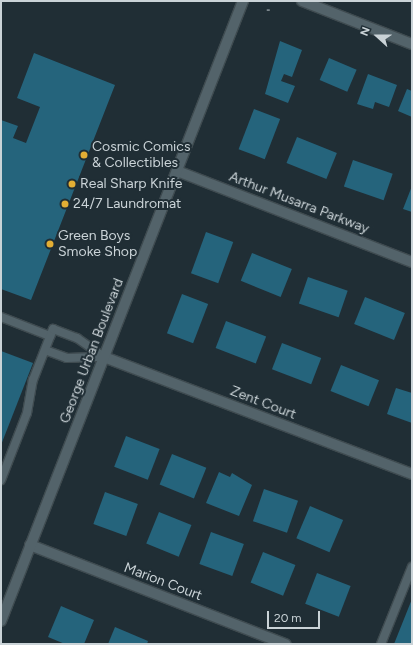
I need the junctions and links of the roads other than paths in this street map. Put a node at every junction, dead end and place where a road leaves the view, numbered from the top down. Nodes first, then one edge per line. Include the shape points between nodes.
1 (243, 1) edge
2 (302, 1) edge
3 (412, 44) edge
4 (177, 171) junction
5 (412, 262) edge
6 (1, 317) edge
7 (52, 333) junction
8 (44, 350) junction
9 (104, 357) junction
10 (412, 474) edge
11 (1, 480) edge
12 (30, 545) junction
13 (412, 567) edge
14 (1, 621) edge
15 (286, 644) edge
16 (381, 644) edge

1 - 4 street, George Urban Boulevard
2 - 3 street
4 - 5 street, Arthur Musarra Parkway
4 - 9 street, George Urban Boulevard
6 - 7 lane
7 - 8 lane
7 - 9 lane via 77,338
8 - 9 lane via 67,358
8 - 11 lane via 33,380 27,413
9 - 10 street, Zent Court
9 - 12 street, George Urban Boulevard
12 - 14 street, George Urban Boulevard
12 - 15 street, Marion Court
13 - 16 lane

